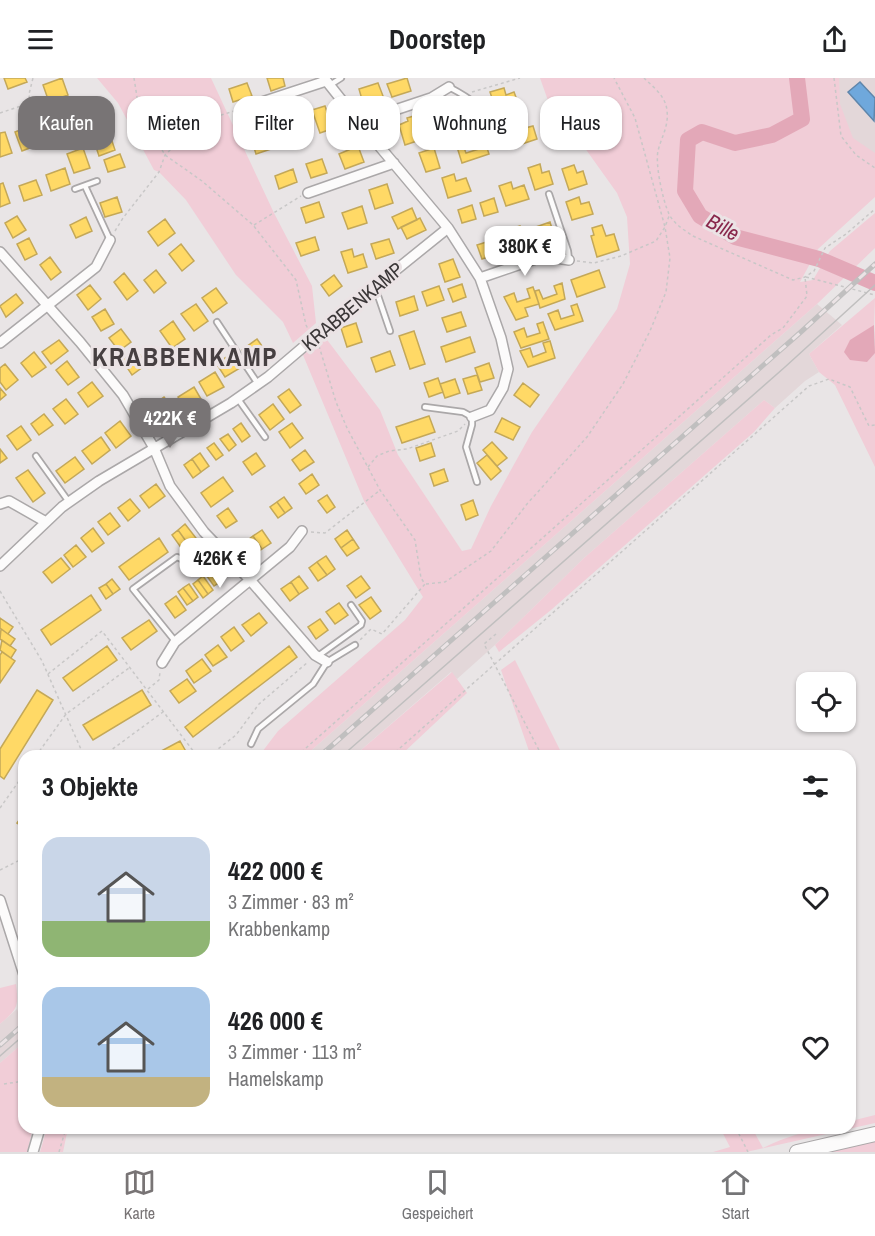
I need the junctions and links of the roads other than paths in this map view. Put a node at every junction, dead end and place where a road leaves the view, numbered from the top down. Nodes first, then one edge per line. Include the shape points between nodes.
1 (342, 78) edge
2 (327, 81) edge
3 (449, 87) joint
4 (281, 96) edge
5 (338, 96) edge
6 (466, 96) edge
7 (400, 108) edge
8 (382, 150) edge
9 (394, 164) junction
10 (97, 181) dead end
11 (85, 186) junction
12 (75, 189) dead end
13 (308, 193) road end
14 (549, 194) dead end
15 (448, 228) junction
16 (110, 240) joint
17 (0, 252) edge
18 (569, 260) joint
19 (480, 278) junction
20 (375, 287) junction
21 (48, 306) junction
22 (217, 322) dead end
23 (390, 331) dead end
24 (0, 343) edge
25 (258, 384) junction
26 (238, 399) junction
27 (425, 406) dead end
28 (472, 417) junction
29 (265, 437) dead end
30 (154, 448) junction
31 (36, 456) dead end
32 (477, 482) dead end
33 (69, 502) junction
34 (0, 504) edge
35 (46, 522) junction
36 (302, 531) road end
37 (212, 543) junction
38 (0, 566) edge
39 (250, 581) junction
40 (351, 605) dead end
41 (175, 642) junction
42 (355, 645) road end
43 (317, 656) junction
44 (327, 662) junction
45 (162, 663) road end
46 (251, 744) dead end
47 (0, 900) edge
48 (18, 956) edge
49 (38, 1134) edge
50 (875, 1134) edge
51 (33, 1152) edge
52 (797, 1152) edge

1 - 2 lane
2 - 4 street
2 - 5 street
3 - 6 lane
3 - 7 street
8 - 9 street
9 - 13 street
9 - 15 street
10 - 11 lane
11 - 12 lane
11 - 16 lane
14 - 18 lane
15 - 19 street
15 - 20 street, KRABBENKAMP
16 - 21 street via 96,267
17 - 21 street
18 - 19 street via 544,256
19 - 28 street via 508,369 503,388 490,410
20 - 23 lane
20 - 25 street, KRABBENKAMP
21 - 24 street
21 - 30 street via 123,395
22 - 25 lane
25 - 26 street, KRABBENKAMP
26 - 29 lane
26 - 30 street, KRABBENKAMP
27 - 28 lane via 464,412
28 - 32 lane via 466,447
30 - 33 street, KRABBENKAMP
30 - 37 street via 170,486
31 - 33 lane
33 - 35 street, KRABBENKAMP
34 - 35 street via 9,501
35 - 38 street, KRABBENKAMP
36 - 39 street via 290,547
37 - 39 street
37 - 41 lane via 186,561 177,557 133,589
39 - 41 street
39 - 43 street
40 - 43 lane via 361,625
41 - 45 street
42 - 44 lane
43 - 44 street
44 - 46 lane via 313,684 258,729
47 - 48 street
49 - 51 street
50 - 52 main road

